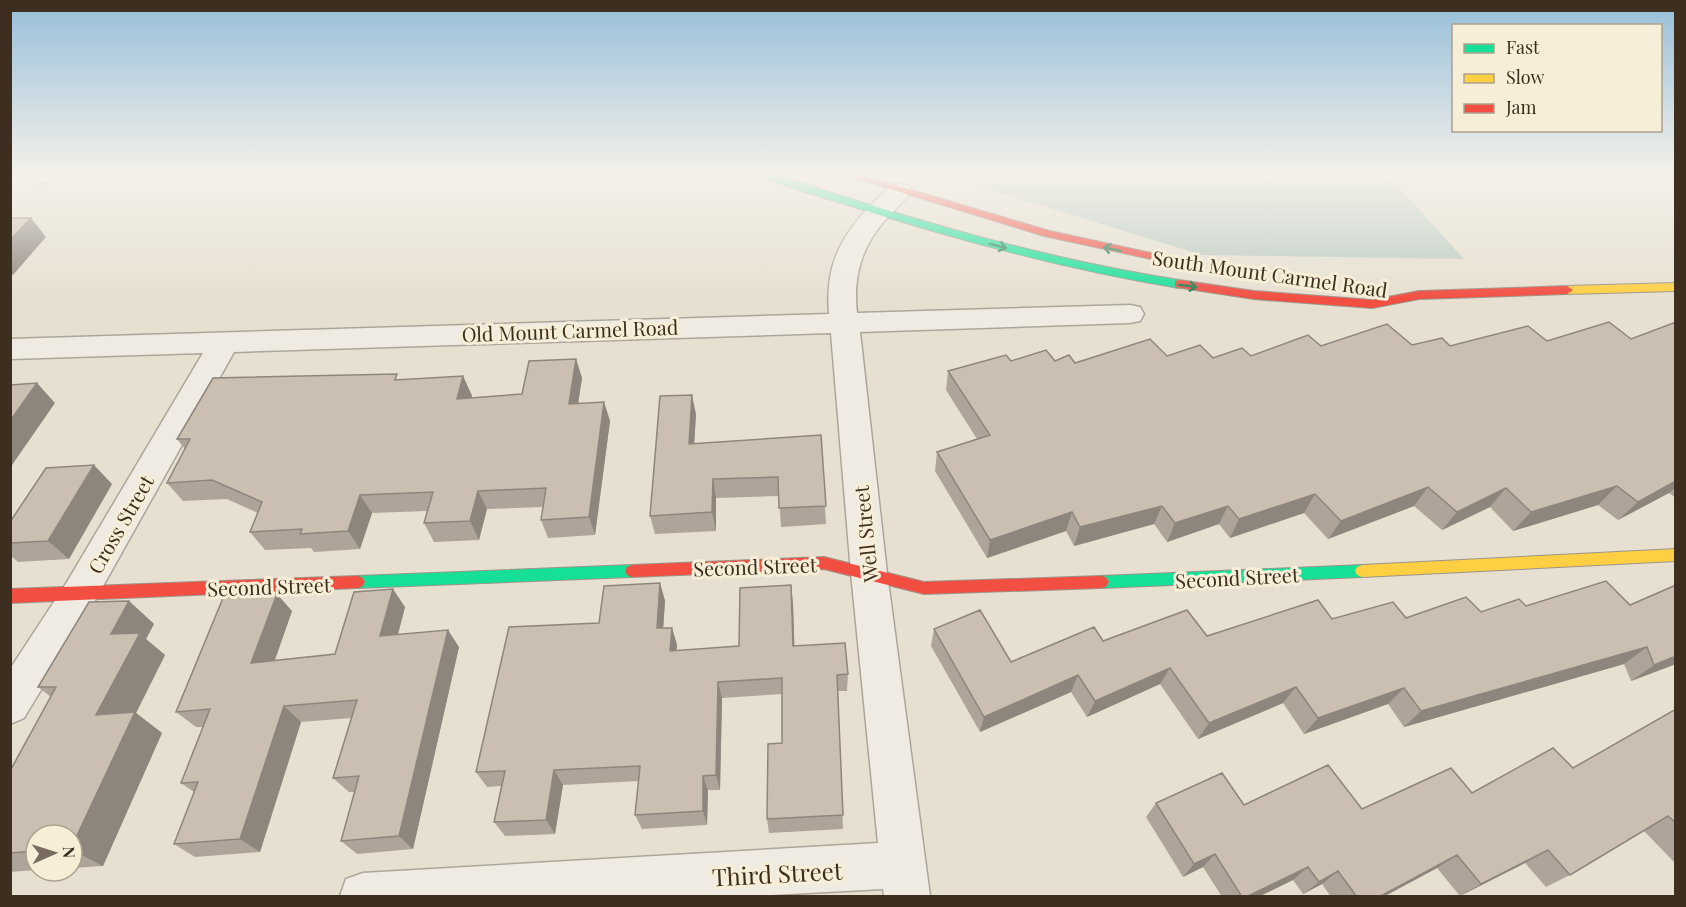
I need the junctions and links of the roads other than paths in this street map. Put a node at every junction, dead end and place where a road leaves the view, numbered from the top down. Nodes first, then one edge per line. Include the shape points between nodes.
1 (877, 215) edge
2 (926, 215) edge
3 (955, 215) edge
4 (1193, 264) dead end
5 (1676, 287) edge
6 (1384, 288) dead end
7 (1419, 295) junction
8 (1130, 314) dead end
9 (844, 321) junction
10 (225, 341) junction
11 (10, 349) edge
12 (1676, 555) edge
13 (869, 573) junction
14 (80, 593) junction
15 (10, 596) edge
16 (10, 705) edge
17 (905, 881) edge
18 (363, 897) edge

1 - 9 street, Well Street via 858,236 845,261
2 -> 7 street, South Mount Carmel Road via 1052,261 1149,280 1254,295 1372,304
4 -> 3 street, South Mount Carmel Road
5 - 7 street, South Mount Carmel Road
6 - 7 street, South Mount Carmel Road
8 - 9 street, Old Mount Carmel Road
9 - 10 street, Old Mount Carmel Road
9 - 13 street, Well Street
10 - 11 street, Old Mount Carmel Road
10 - 14 street, Cross Street
12 - 13 street, Second Street via 1250,577 924,588
13 - 14 street, Second Street via 824,563
13 - 17 street, Well Street
14 - 15 street, Second Street
14 - 16 street, Cross Street
17 - 18 street, Third Street

